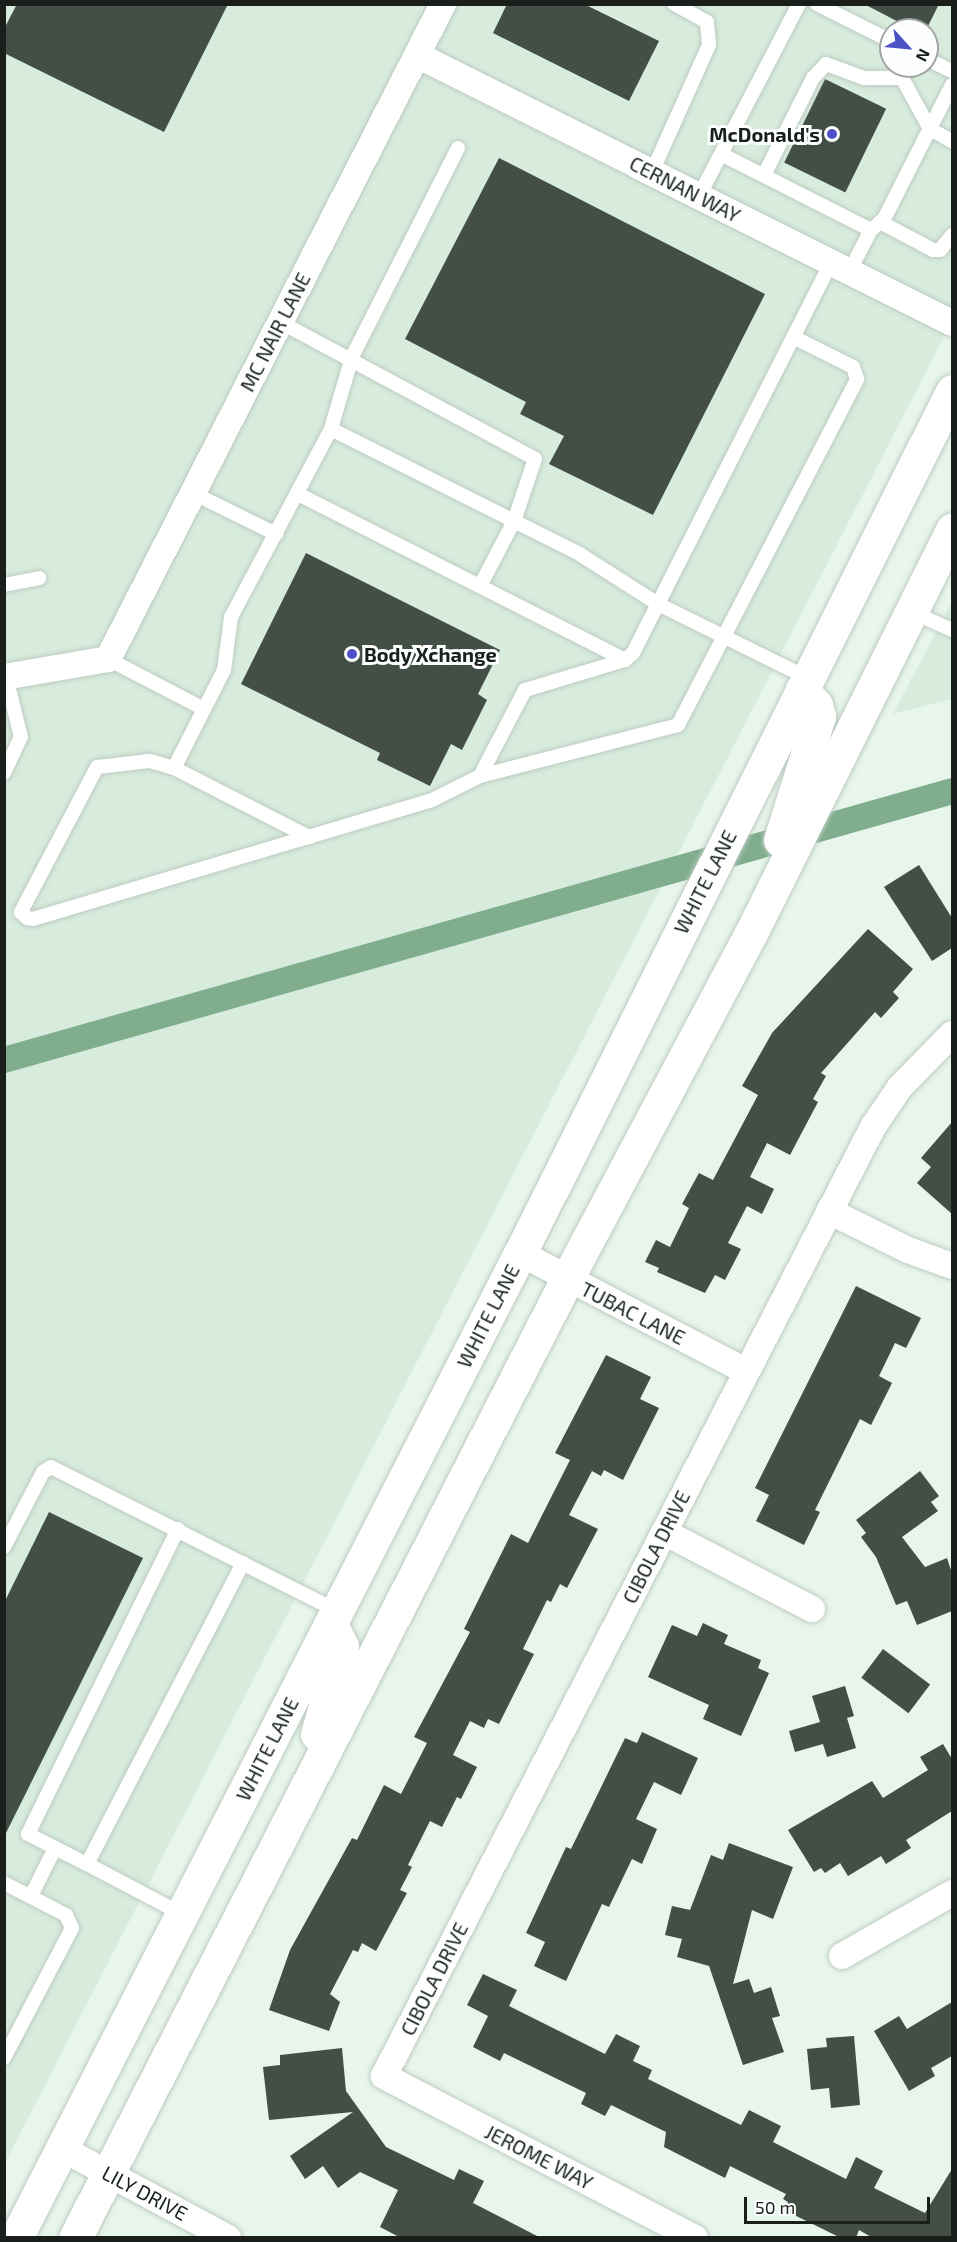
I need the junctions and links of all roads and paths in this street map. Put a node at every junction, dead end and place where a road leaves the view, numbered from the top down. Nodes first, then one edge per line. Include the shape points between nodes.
1 (443, 4) edge
2 (674, 4) edge
3 (799, 4) edge
4 (817, 4) edge
5 (879, 35) edge
6 (417, 55) junction
7 (952, 85) edge
8 (930, 129) junction
9 (952, 141) edge
10 (458, 148) dead end
11 (721, 154) junction
12 (652, 172) junction
13 (764, 175) junction
14 (699, 196) junction
15 (875, 226) junction
16 (952, 235) edge
17 (840, 267) junction
18 (280, 322) junction
19 (952, 323) edge
20 (793, 337) junction
21 (352, 357) junction
22 (952, 391) edge
23 (331, 429) junction
24 (193, 493) junction
25 (298, 495) junction
26 (514, 521) junction
27 (952, 529) edge
28 (276, 534) junction
29 (39, 578) dead end
30 (5, 584) edge
31 (480, 586) junction
32 (658, 604) junction
33 (912, 612) junction
34 (952, 630) edge
35 (725, 637) junction
36 (108, 659) junction
37 (625, 660) junction
38 (5, 677) edge
39 (805, 684) junction
40 (204, 709) junction
41 (797, 733) junction
42 (174, 768) junction
43 (4, 773) edge
44 (480, 776) junction
45 (309, 837) junction
46 (751, 933) junction
47 (952, 1034) edge
48 (829, 1210) junction
49 (520, 1253) junction
50 (952, 1266) edge
51 (567, 1279) junction
52 (746, 1371) junction
53 (178, 1529) junction
54 (664, 1532) junction
55 (4, 1547) edge
56 (243, 1563) junction
57 (812, 1609) dead end
58 (334, 1617) junction
59 (293, 1813) junction
60 (55, 1848) junction
61 (87, 1864) junction
62 (4, 1883) edge
63 (952, 1893) edge
64 (31, 1896) junction
65 (182, 1914) junction
66 (842, 1956) dead end
67 (4, 2058) edge
68 (384, 2076) joint
69 (61, 2148) junction
70 (108, 2174) junction
71 (16, 2238) edge
72 (75, 2238) edge
73 (228, 2238) edge
74 (694, 2238) edge

1 - 6 street, MC NAIR LANE
2 - 12 lane via 707,22 709,45
3 - 11 lane
4 - 5 lane
6 - 12 street, CERNAN WAY
6 - 18 street, MC NAIR LANE
7 - 8 lane
8 - 9 lane
8 - 13 lane via 902,78 864,78 826,64 813,78
8 - 15 lane
10 - 21 lane
11 - 13 lane
11 - 14 lane
12 - 14 street, CERNAN WAY
13 - 15 lane
14 - 17 street, CERNAN WAY
15 - 16 lane via 933,250 940,250
15 - 17 lane
17 - 19 street, CERNAN WAY
17 - 20 lane
18 - 21 lane
18 - 24 street, MC NAIR LANE
20 - 32 lane
20 - 35 lane via 853,368 857,379
21 - 23 lane
21 - 26 lane via 532,455 536,462
22 - 39 main road, WHITE LANE
23 - 25 lane
23 - 26 lane
24 - 28 lane
24 - 36 street, MC NAIR LANE
25 - 28 lane
25 - 31 lane
26 - 31 lane
26 - 32 lane via 581,555
27 - 33 main road
28 - 40 lane via 231,617 226,663
29 - 30 lane
31 - 37 lane
32 - 35 lane
32 - 37 lane via 633,653
33 - 34 lane
33 - 46 main road
35 - 39 lane
35 - 44 lane via 678,725
36 - 38 street
36 - 40 lane
37 - 44 lane via 525,690
38 - 43 lane via 21,737
39 - 41 main road, WHITE LANE
40 - 42 lane
41 - 46 main road
41 - 49 main road, WHITE LANE via 693,907
42 - 45 lane
42 - 45 lane via 148,761 97,767 21,912 33,919
44 - 45 lane via 430,801
46 - 51 main road
47 - 48 street, CIBOLA DRIVE via 894,1095
48 - 50 street via 908,1250
48 - 52 street, CIBOLA DRIVE
49 - 51 street, TUBAC LANE
49 - 58 main road, WHITE LANE
51 - 52 street, TUBAC LANE
51 - 59 main road
52 - 54 street, CIBOLA DRIVE
53 - 55 lane via 51,1467 43,1472
53 - 56 lane
53 - 60 lane via 28,1834
54 - 57 street
54 - 68 street, CIBOLA DRIVE
56 - 58 lane
56 - 61 lane
58 - 59 main road via 342,1646
58 - 65 main road, WHITE LANE
59 - 70 main road
60 - 61 lane
60 - 64 lane
61 - 65 lane
62 - 64 lane
63 - 66 street
64 - 67 lane via 66,1915 72,1928
65 - 69 main road, WHITE LANE
68 - 74 street, JEROME WAY
69 - 70 street, LILY DRIVE
69 - 71 main road, WHITE LANE
70 - 72 main road
70 - 73 street, LILY DRIVE

